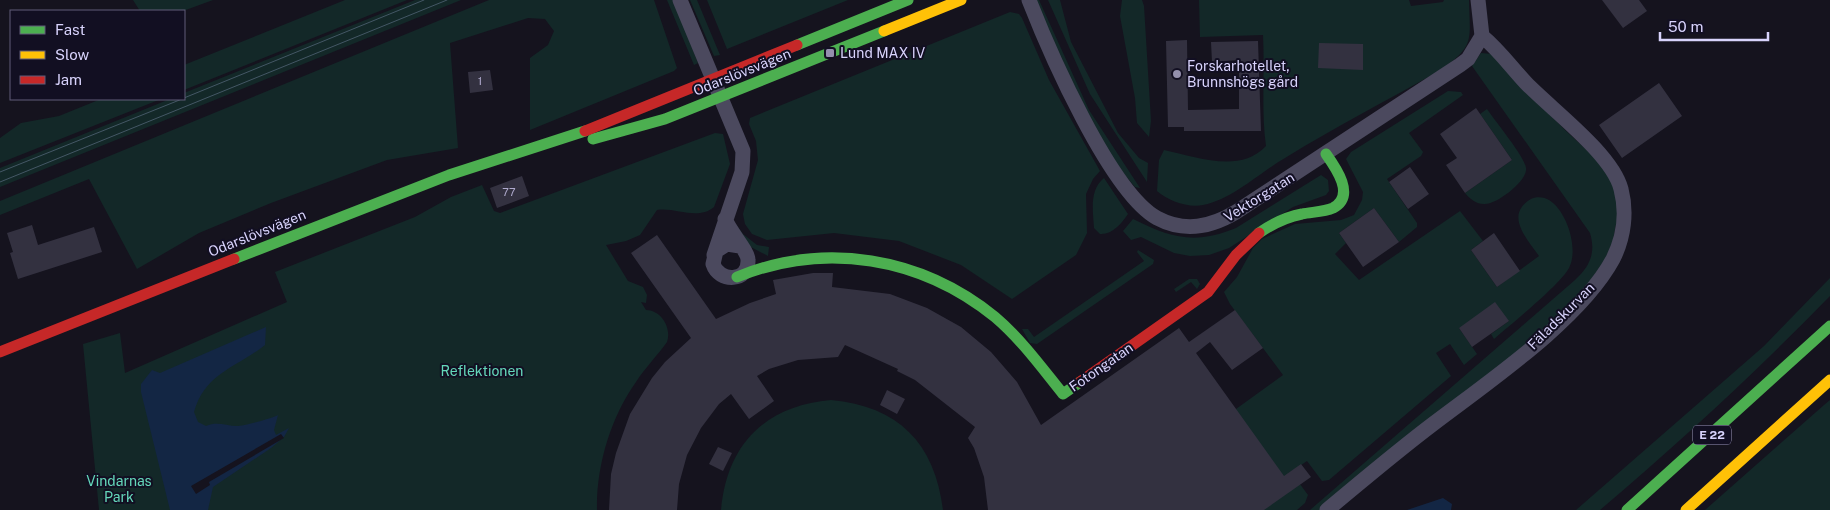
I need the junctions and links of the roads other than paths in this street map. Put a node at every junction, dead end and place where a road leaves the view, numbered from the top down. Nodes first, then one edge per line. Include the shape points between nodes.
1 (680, 0) edge
2 (908, 0) edge
3 (961, 0) edge
4 (1029, 0) edge
5 (1478, 0) edge
6 (1482, 36) junction
7 (714, 80) junction
8 (721, 96) junction
9 (529, 150) junction
10 (1326, 154) junction
11 (726, 219) junction
12 (742, 249) junction
13 (714, 254) junction
14 (776, 264) junction
15 (737, 277) junction
16 (1830, 326) edge
17 (0, 352) edge
18 (1830, 380) edge
19 (1327, 510) edge
20 (1627, 510) edge
21 (1686, 510) edge

1 - 7 street
2 - 7 main road, Odarslövsvägen
3 - 8 main road, Odarslövsvägen
4 - 10 street, Vektorgatan via 1054,62 1089,128 1135,198 1156,218 1182,226 1214,224
5 - 6 street
6 - 10 street, Vektorgatan via 1468,59
6 - 19 street, Fäladskurvan via 1592,146 1615,174 1621,187 1625,215 1619,247 1580,302 1541,340
7 - 8 street
7 - 9 main road, Odarslövsvägen via 576,135
8 - 9 main road, Odarslövsvägen via 665,119 610,136
8 - 11 street via 743,151 742,172
9 - 17 main road, Odarslövsvägen via 390,197
10 - 14 main road, Fotongatan via 1344,184 1341,202 1335,208 1292,216 1265,226 1249,240 1221,278 1198,301 1063,394 1035,357 995,317 960,293 923,275 891,265 854,259 824,258
11 - 12 street
11 - 13 street
12 - 13 street via 727,244 720,246
12 - 14 street, Fotongatan
12 - 15 street via 748,257 747,267
13 - 15 street via 713,264 718,273 727,278
14 - 15 main road, Fotongatan
16 - 20 main road, E 22
18 - 21 main road, E 22

